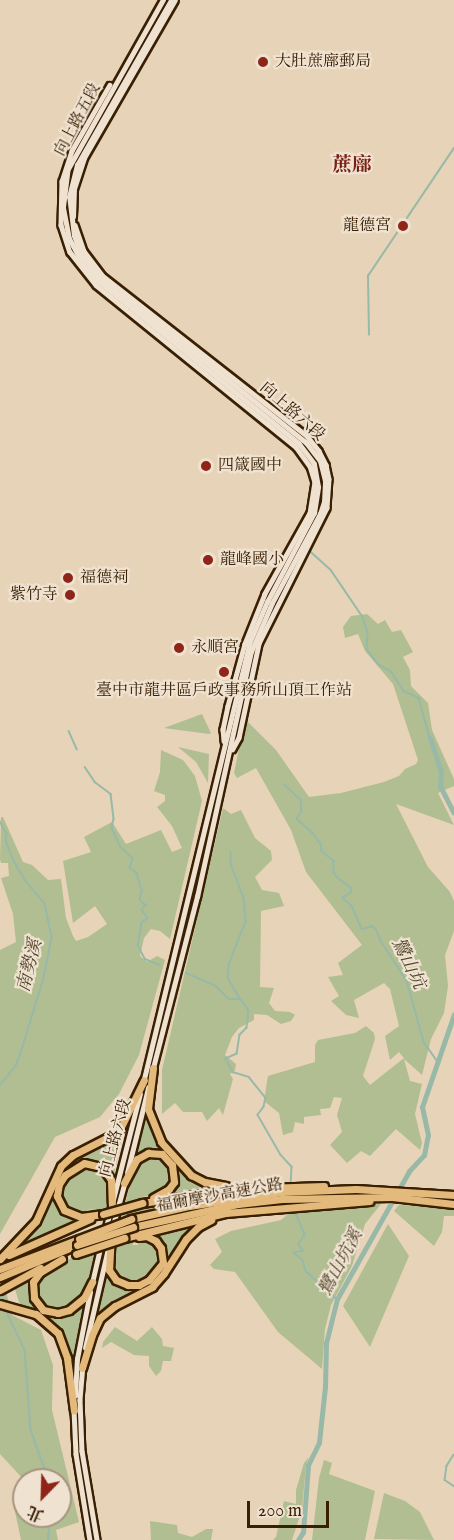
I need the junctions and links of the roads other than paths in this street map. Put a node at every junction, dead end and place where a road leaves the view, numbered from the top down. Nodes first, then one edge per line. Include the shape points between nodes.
1 (161, 0) edge
2 (173, 0) edge
3 (80, 256) junction
4 (153, 1068) junction
5 (144, 1080) junction
6 (124, 1183) junction
7 (256, 1187) junction
8 (356, 1189) junction
9 (282, 1192) junction
10 (454, 1195) edge
11 (362, 1198) junction
12 (142, 1203) junction
13 (112, 1204) junction
14 (454, 1204) edge
15 (240, 1211) junction
16 (103, 1214) junction
17 (111, 1233) junction
18 (124, 1238) junction
19 (15, 1249) junction
20 (0, 1259) edge
21 (62, 1259) junction
22 (12, 1268) junction
23 (0, 1269) edge
24 (0, 1277) edge
25 (92, 1281) junction
26 (0, 1290) edge
27 (0, 1304) edge
28 (82, 1368) junction
29 (74, 1411) junction
30 (90, 1540) edge
31 (97, 1540) edge

1 - 3 main road, 向上路五段 via 68,169 64,213 69,239
2 - 3 main road, 向上路五段 via 93,134 72,179 69,205
3 - 4 main road, 向上路六段 via 100,279 286,425 311,447 322,467 324,502 251,652 231,753
3 - 5 main road, 向上路六段 via 98,281 300,444 316,469 318,487 316,507 249,644
4 - 6 main road, 向上路六段
4 - 7 highway via 148,1109 156,1132 172,1156 191,1175 205,1182
5 - 13 main road, 向上路六段
5 - 19 highway via 121,1127 61,1166 36,1221
6 - 12 highway via 142,1155 158,1154 169,1161 174,1170 172,1186
6 - 17 main road, 向上路六段
7 - 9 highway
7 - 12 highway
8 - 9 highway, 福爾摩沙高速公路
8 - 9 highway via 296,1186
8 - 10 highway, 福爾摩沙高速公路
9 - 11 highway, 福爾摩沙高速公路 via 298,1197
9 - 22 highway, 福爾摩沙高速公路, bridge via 132,1223
11 - 14 highway, 福爾摩沙高速公路
11 - 15 highway
12 - 16 highway, bridge
13 - 16 highway via 111,1180 102,1167 84,1163 65,1175 57,1196 64,1210 81,1217
13 - 25 main road, 向上路六段
15 - 18 highway
15 - 28 highway via 198,1227 179,1248 158,1282 106,1312 96,1323
16 - 19 highway
17 - 18 highway via 109,1270 122,1283 139,1285 161,1268 161,1248 146,1236
17 - 28 main road, 向上路六段
18 - 21 highway, bridge
19 - 20 highway
21 - 25 highway via 40,1272 33,1282 34,1298 43,1310 69,1310 84,1298
21 - 26 highway
22 - 23 highway, 福爾摩沙高速公路
22 - 24 highway, 福爾摩沙高速公路
25 - 29 main road, 向上路六段 via 77,1359
27 - 29 highway via 20,1307 54,1328 63,1345
28 - 31 main road, 向上路六段 via 82,1451
29 - 30 main road, 向上路六段 via 75,1454

